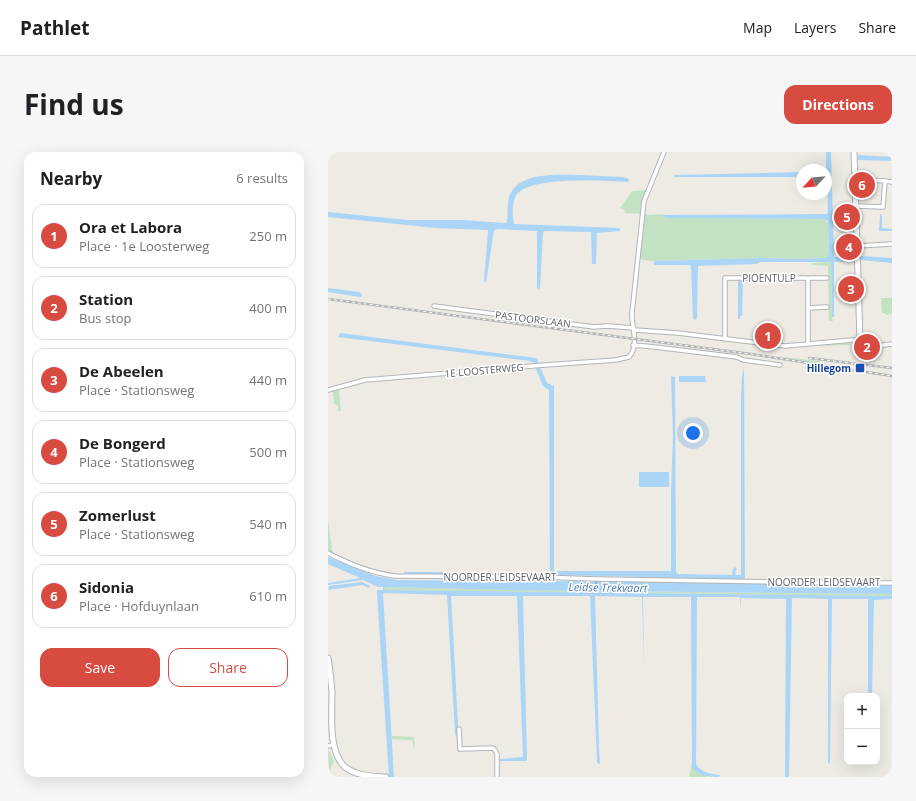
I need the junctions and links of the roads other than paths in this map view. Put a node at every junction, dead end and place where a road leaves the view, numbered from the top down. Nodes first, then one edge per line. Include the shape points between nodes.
1 (664, 152) edge
2 (854, 152) edge
3 (855, 179) junction
4 (885, 181) junction
5 (892, 182) edge
6 (856, 206) junction
7 (892, 244) edge
8 (857, 246) junction
9 (827, 278) dead end
10 (808, 279) junction
11 (434, 306) dead end
12 (827, 307) dead end
13 (808, 308) junction
14 (634, 329) junction
15 (725, 338) junction
16 (860, 340) junction
17 (808, 344) junction
18 (892, 344) edge
19 (633, 345) junction
20 (780, 365) dead end
21 (328, 390) edge
22 (328, 553) edge
23 (892, 582) edge
24 (328, 658) edge
25 (459, 729) dead end
26 (330, 746) edge
27 (386, 777) edge
28 (497, 777) edge

1 - 14 street via 644,201 632,313
2 - 3 street
3 - 4 street
3 - 6 street
4 - 5 street
4 - 6 street via 883,207
6 - 8 street
7 - 8 street
8 - 16 street
9 - 10 street
10 - 13 street, PIOENTULP
10 - 15 street, PIOENTULP via 725,278
11 - 14 street, PASTOORSLAAN via 594,327
12 - 13 street
13 - 17 street, PIOENTULP
14 - 15 street
14 - 19 street
15 - 17 street via 785,346
16 - 17 street
16 - 18 street via 874,346
19 - 20 street via 737,357
19 - 21 street, 1E LOOSTERWEG via 631,354 626,358 365,380
22 - 23 street, NOORDER LEIDSEVAART via 381,574 395,576
24 - 26 street via 332,690
25 - 28 street via 460,749 495,750
26 - 27 street via 337,759 348,770

